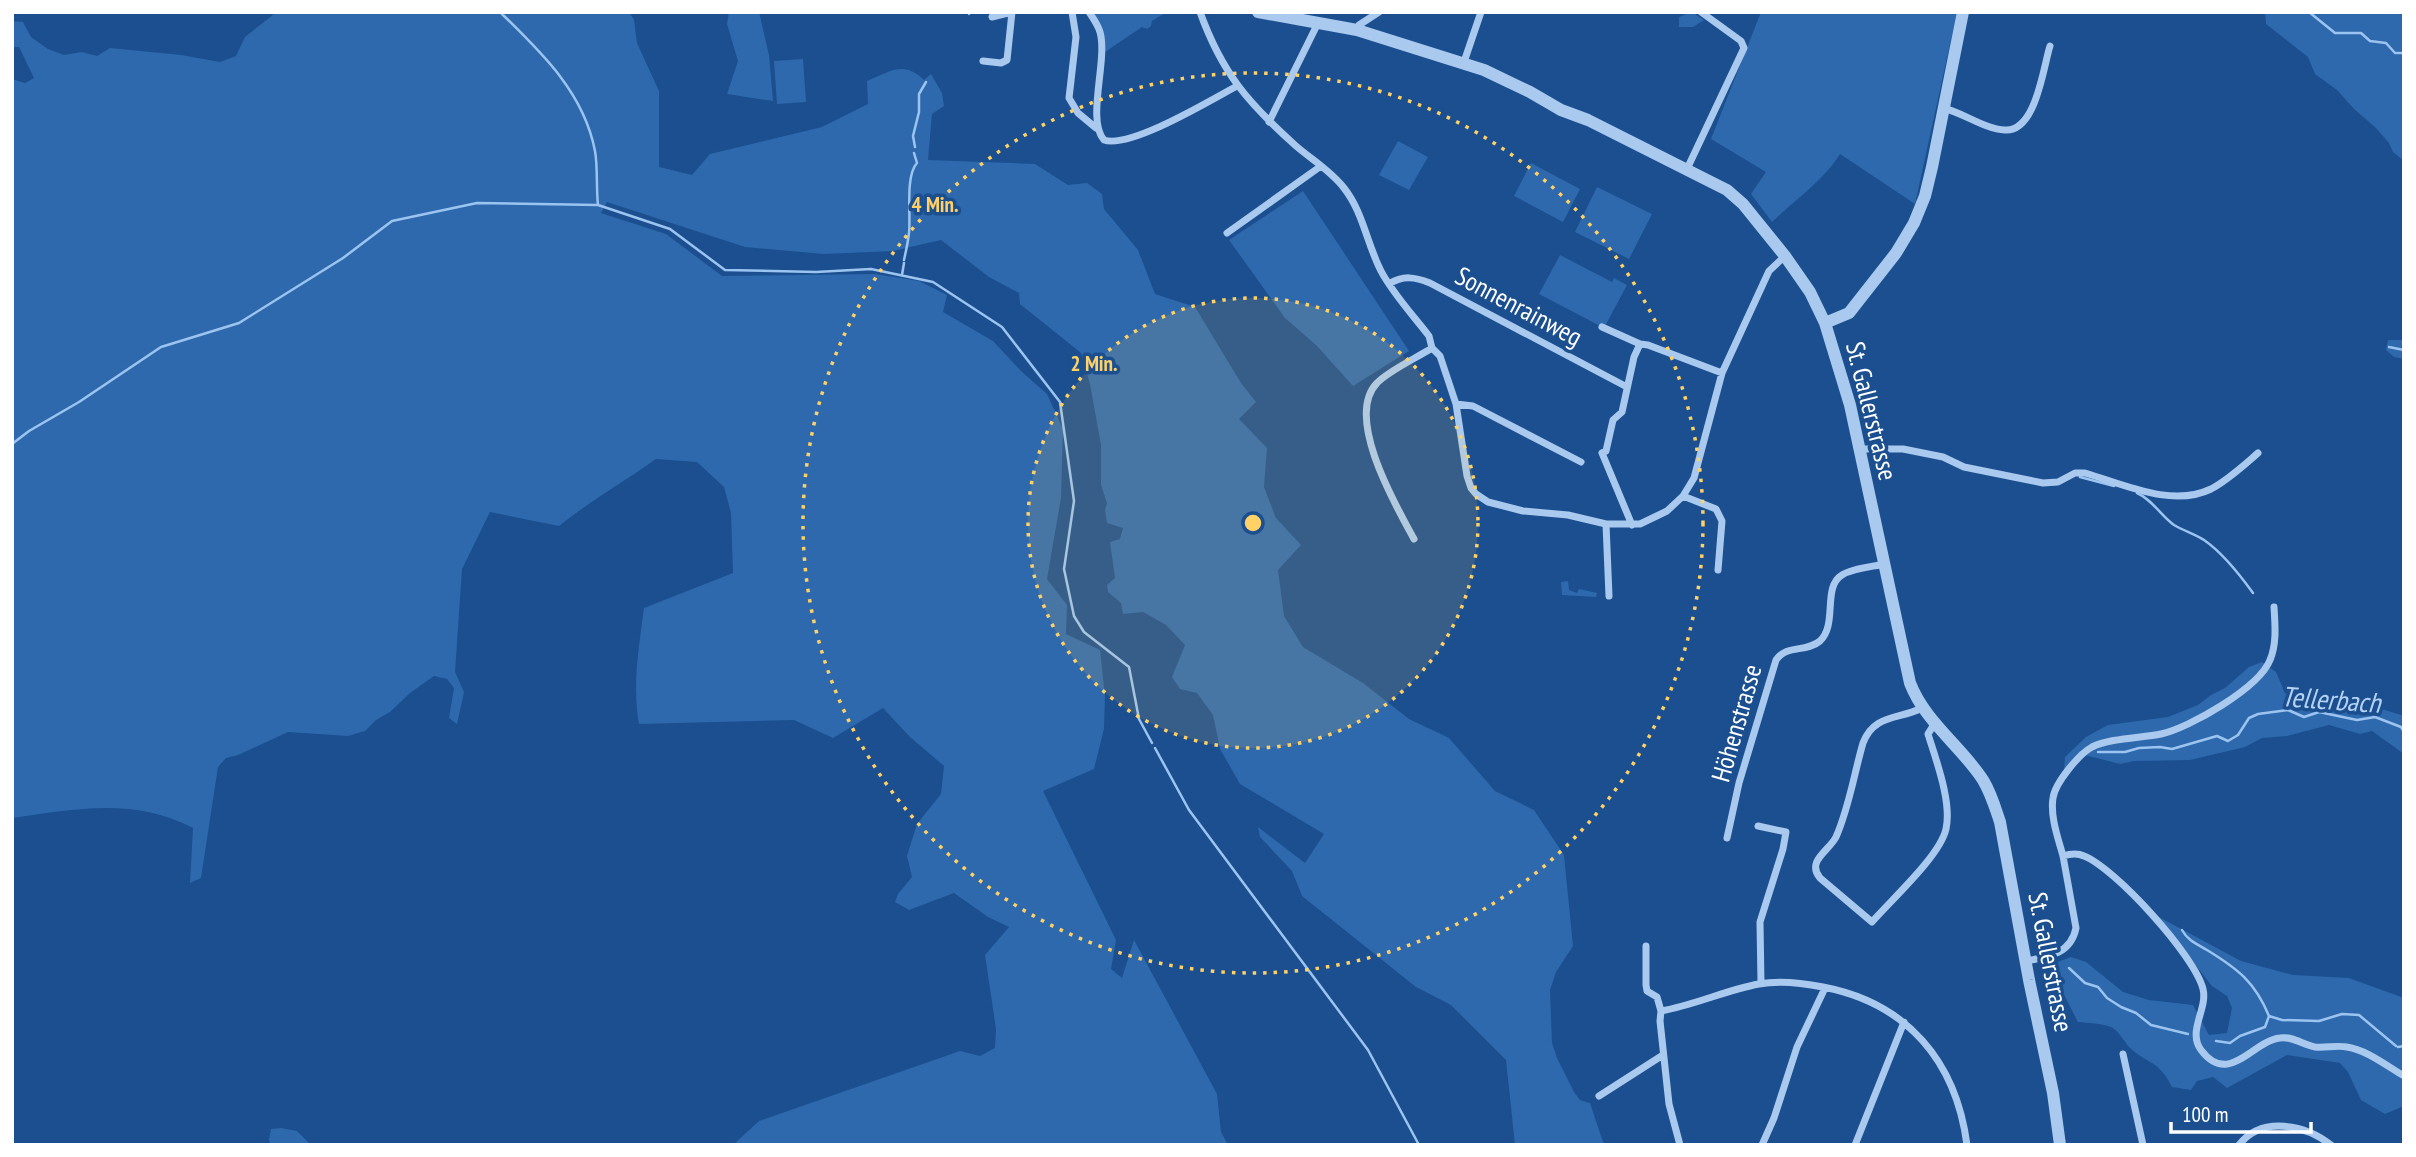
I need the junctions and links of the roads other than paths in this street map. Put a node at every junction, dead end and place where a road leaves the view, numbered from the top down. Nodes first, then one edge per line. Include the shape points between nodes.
1 (1012, 12) edge
2 (1072, 12) edge
3 (1089, 12) edge
4 (1200, 12) edge
5 (1258, 12) edge
6 (1379, 12) edge
7 (1701, 12) edge
8 (1963, 12) edge
9 (1477, 14) edge
10 (992, 17) dead end
11 (1318, 23) junction
12 (1357, 30) junction
13 (2050, 46) dead end
14 (983, 61) dead end
15 (1464, 62) junction
16 (1237, 86) junction
17 (1943, 108) junction
18 (1269, 122) junction
19 (1096, 128) junction
20 (1321, 166) junction
21 (1687, 169) junction
22 (1227, 233) dead end
23 (1785, 256) junction
24 (1389, 284) junction
25 (1825, 323) junction
26 (1602, 327) dead end
27 (1640, 344) junction
28 (1432, 348) junction
29 (1722, 373) junction
30 (1627, 387) junction
31 (1456, 404) junction
32 (1860, 449) junction
33 (2258, 453) dead end
34 (1581, 462) dead end
35 (1683, 496) junction
36 (1606, 524) junction
37 (1632, 526) junction
38 (1414, 539) dead end
39 (1885, 564) junction
40 (1718, 570) dead end
41 (1609, 596) dead end
42 (2274, 607) dead end
43 (1922, 708) junction
44 (1935, 723) junction
45 (1758, 826) dead end
46 (1727, 838) dead end
47 (2063, 856) junction
48 (1646, 946) dead end
49 (2026, 961) junction
50 (1761, 983) junction
51 (1825, 988) junction
52 (1661, 1011) junction
53 (1904, 1022) junction
54 (2123, 1054) dead end
55 (1663, 1055) junction
56 (2404, 1076) edge
57 (1599, 1096) dead end
58 (1680, 1145) edge
59 (1762, 1145) edge
60 (1855, 1145) edge
61 (1967, 1145) edge
62 (2060, 1145) edge
63 (2143, 1145) edge
64 (2239, 1145) edge
65 (2331, 1145) edge

1 - 10 street
1 - 14 street via 1007,60
2 - 19 street via 1076,37 1069,98 1071,106
3 - 19 street via 1101,41
4 - 16 street
5 - 11 street, St. Gallerstrasse
6 - 12 street
7 - 21 street via 1744,45
8 - 17 street
9 - 15 street
11 - 12 street, St. Gallerstrasse
11 - 18 street
12 - 15 street, St. Gallerstrasse
13 - 17 street via 2033,107 2017,128 2005,131
15 - 21 street, St. Gallerstrasse
16 - 18 street
16 - 19 street via 1122,141 1104,140
17 - 25 street via 1927,187 1914,223 1849,313
18 - 20 street
20 - 22 street
20 - 24 street via 1347,191
21 - 23 street, St. Gallerstrasse via 1734,195
23 - 25 street, St. Gallerstrasse
23 - 29 street via 1769,271
24 - 28 street via 1429,336
24 - 30 street, Sonnenrainweg via 1411,277 1430,283
25 - 32 street, St. Gallerstrasse
26 - 27 street
27 - 29 street
27 - 30 street
28 - 31 street via 1440,356
28 - 38 street via 1377,382 1367,406 1380,475
29 - 35 street via 1696,470
30 - 37 street via 1622,412 1613,420 1602,453
31 - 34 street via 1473,406
31 - 36 street via 1467,475 1476,494 1523,511
32 - 33 street via 1903,449 2043,483 2085,473 2166,496 2186,497 2209,490
32 - 39 street, St. Gallerstrasse
35 - 37 street via 1656,517
35 - 40 street via 1720,513
36 - 37 street
36 - 41 street
39 - 43 street, St. Gallerstrasse via 1906,673
39 - 46 street, Höhenstrasse via 1838,578 1823,638 1810,647 1788,650 1776,660
42 - 47 street via 2273,650 2264,672 2255,680 2204,718 2178,730 2091,748 2069,769 2056,788 2053,807
43 - 44 street, St. Gallerstrasse
43 - 44 street via 1869,730 1837,836 1817,861 1820,878 1871,922 1934,853 1945,834 1947,810 1928,731
44 - 49 street, St. Gallerstrasse via 1983,780 1992,798
45 - 50 street via 1786,832 1760,922
47 - 49 street via 2075,935 2065,950
47 - 56 street via 2082,855 2104,869 2151,914 2187,958 2205,996 2196,1038 2199,1048 2214,1062 2232,1063 2283,1037 2314,1047 2357,1049
48 - 52 street via 1647,991 1657,997
49 - 62 street, St. Gallerstrasse
50 - 51 street
50 - 52 street
51 - 53 street via 1866,1001
51 - 59 street via 1797,1047
52 - 55 street
53 - 60 street
53 - 61 street via 1922,1038 1947,1075
54 - 63 street
55 - 57 street
55 - 58 street
64 - 65 street via 2257,1131 2284,1126 2307,1130

